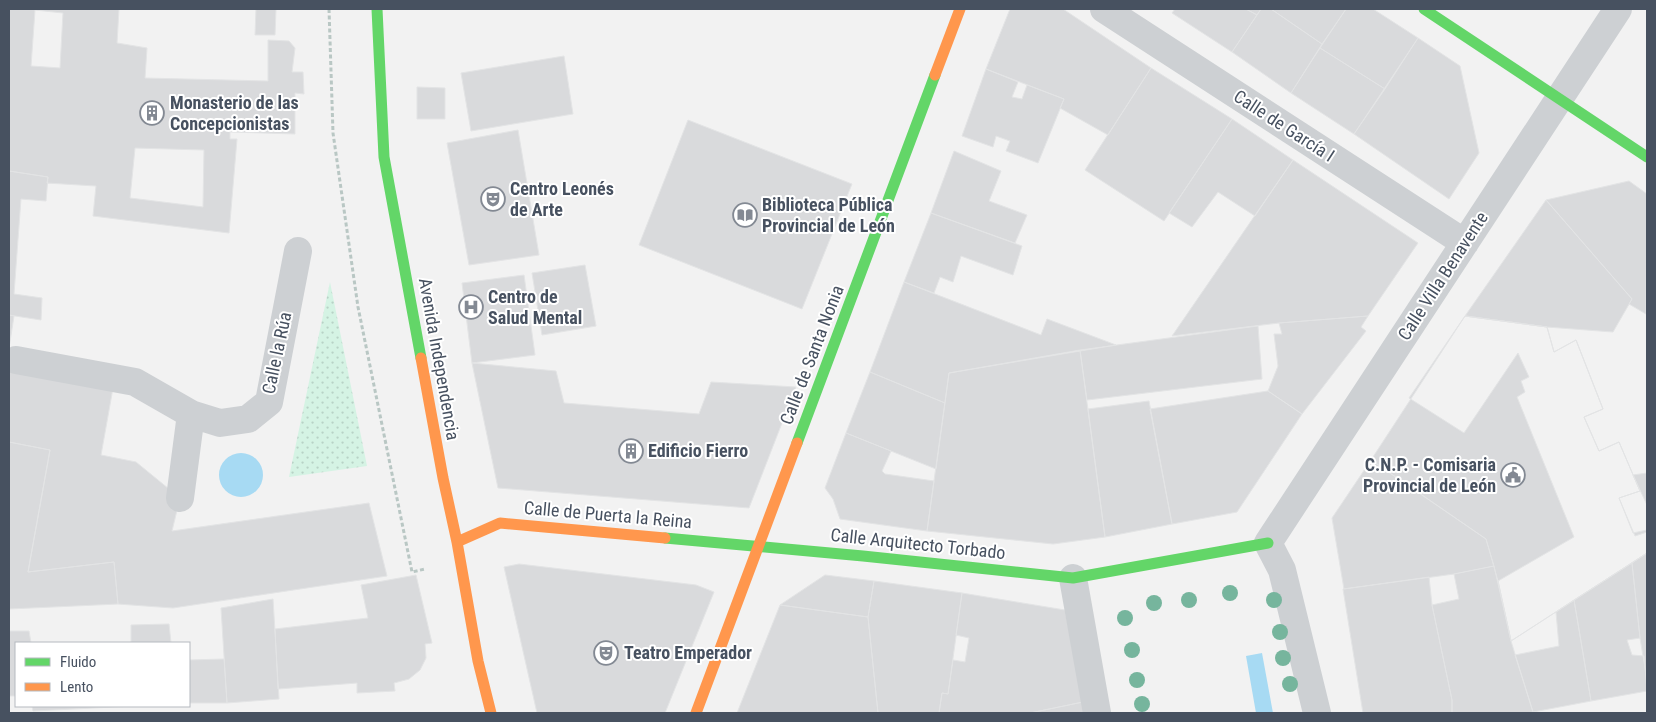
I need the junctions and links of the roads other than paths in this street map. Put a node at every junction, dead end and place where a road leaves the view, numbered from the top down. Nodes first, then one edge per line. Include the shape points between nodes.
1 (377, 9) edge
2 (960, 9) edge
3 (1104, 9) edge
4 (1424, 9) edge
5 (1618, 9) edge
6 (1558, 100) junction
7 (1647, 157) edge
8 (1465, 243) junction
9 (298, 252) dead end
10 (16, 360) dead end
11 (191, 414) junction
12 (180, 498) dead end
13 (457, 542) junction
14 (1268, 542) junction
15 (760, 546) junction
16 (1073, 578) junction
17 (491, 713) edge
18 (696, 713) edge
19 (1097, 713) edge
20 (1317, 713) edge

1 - 13 main road, Avenida Independencia via 384,157
2 - 15 main road, Calle de Santa Nonia
3 - 8 street, Calle de García I
4 - 6 main road
5 - 6 street, Calle Villa Benavente
6 - 7 main road
6 - 8 street, Calle Villa Benavente
8 - 14 street, Calle Villa Benavente
9 - 11 street, Calle la Rúa via 268,402 248,418 220,423
10 - 11 street, Calle la Rúa via 135,382
11 - 12 street
13 - 15 main road, Calle de Puerta la Reina via 500,523
13 - 17 main road, Avenida Independencia via 478,661
14 - 16 main road, Calle Arquitecto Torbado
14 - 20 street via 1282,570
15 - 16 main road, Calle Arquitecto Torbado
15 - 18 main road, Calle de Santa Nonia
16 - 19 street

